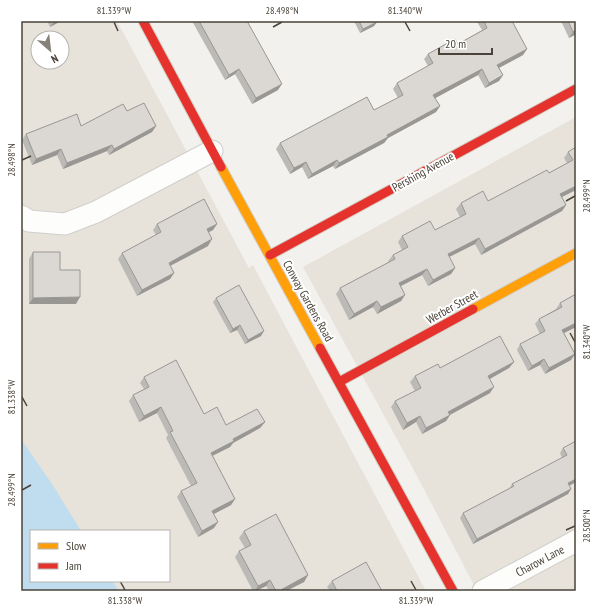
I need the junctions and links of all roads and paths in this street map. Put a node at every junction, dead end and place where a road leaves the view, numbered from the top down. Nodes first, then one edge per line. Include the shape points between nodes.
1 (144, 21) edge
2 (576, 89) edge
3 (212, 151) junction
4 (21, 216) edge
5 (576, 253) edge
6 (270, 255) junction
7 (339, 382) junction
8 (576, 542) edge
9 (454, 591) edge
10 (483, 591) edge

1 - 3 street, Conway Gardens Road
2 - 6 street, Pershing Avenue
3 - 4 street via 96,212 65,224 29,221
3 - 6 street, Conway Gardens Road
5 - 7 street, Werber Street
6 - 7 street, Conway Gardens Road
7 - 9 street, Conway Gardens Road
8 - 10 street, Charow Lane

